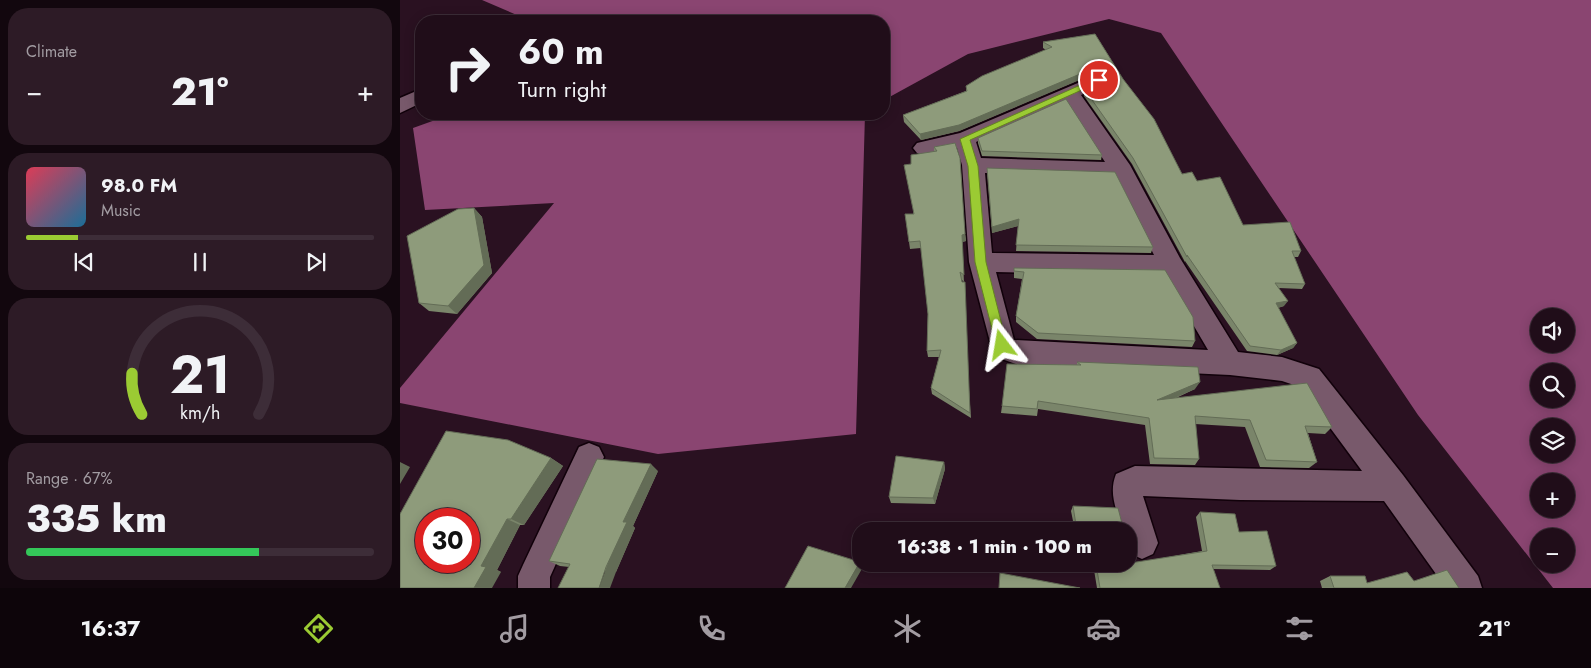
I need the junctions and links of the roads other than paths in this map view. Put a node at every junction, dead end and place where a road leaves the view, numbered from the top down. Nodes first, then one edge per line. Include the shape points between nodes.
1 (1099, 80) dead end
2 (1070, 94) junction
3 (415, 98) edge
4 (400, 106) edge
5 (965, 139) junction
6 (924, 148) dead end
7 (973, 166) junction
8 (1122, 170) junction
9 (981, 262) junction
10 (1171, 265) junction
11 (1230, 363) junction
12 (589, 457) dead end
13 (1392, 486) junction
14 (1142, 543) dead end
15 (534, 588) edge
16 (1466, 588) edge

1 - 2 street
2 - 5 street
2 - 8 street
3 - 4 street
5 - 6 street
5 - 7 street
7 - 8 street
7 - 9 street
8 - 10 street
9 - 10 street
9 - 11 street via 1002,345 1011,352
10 - 11 street
11 - 13 street via 1282,368 1308,378
12 - 15 street via 534,576
13 - 14 street via 1135,481 1127,484 1127,494
13 - 16 street

